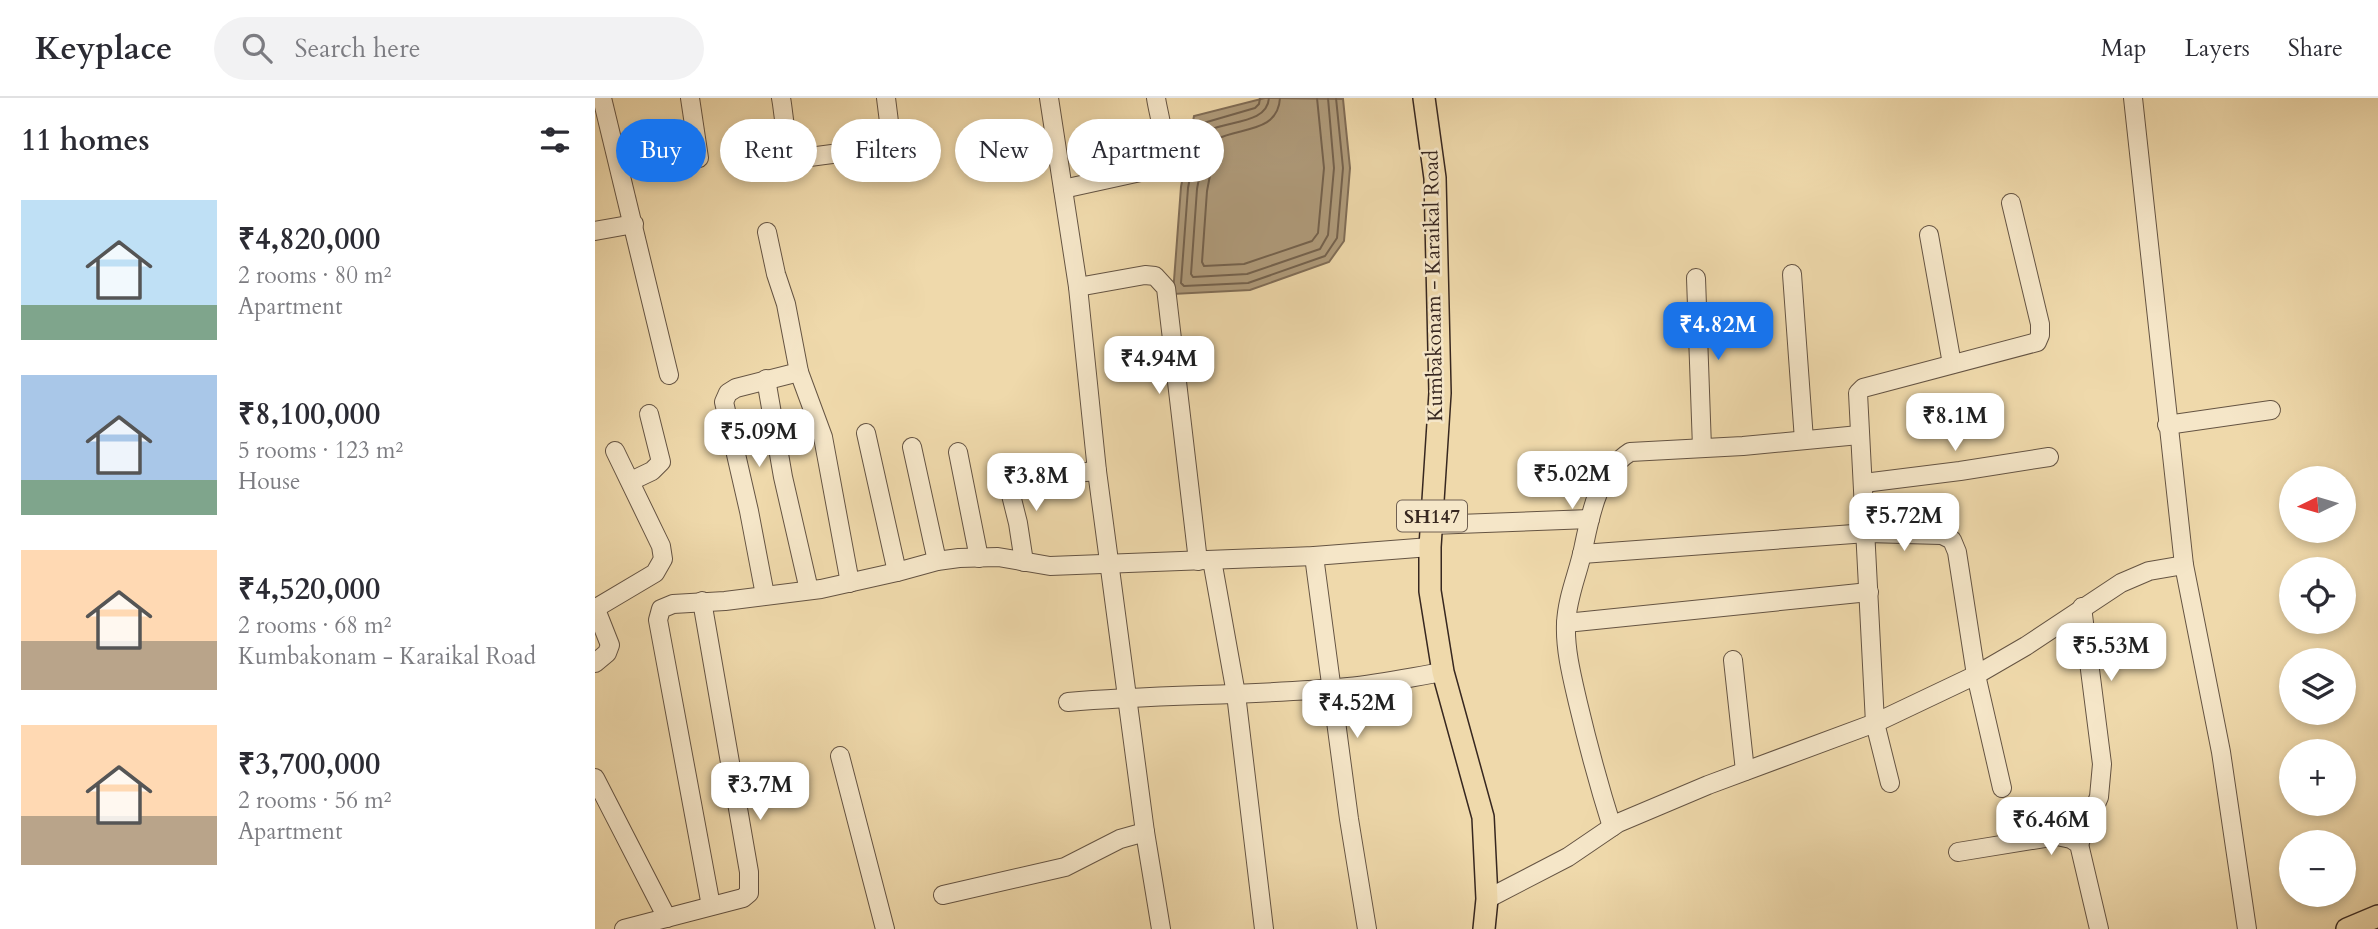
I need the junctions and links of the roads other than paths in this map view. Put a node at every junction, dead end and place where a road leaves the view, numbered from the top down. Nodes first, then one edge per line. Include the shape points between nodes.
1 (690, 98) edge
2 (781, 98) edge
3 (886, 98) edge
4 (1049, 98) edge
5 (1156, 98) edge
6 (1424, 98) edge
7 (2133, 98) edge
8 (601, 106) edge
9 (693, 119) edge
10 (889, 119) edge
11 (831, 154) edge
12 (1063, 189) junction
13 (2011, 204) dead end
14 (634, 224) junction
15 (595, 231) edge
16 (767, 232) dead end
17 (1929, 235) dead end
18 (1793, 274) dead end
19 (1696, 278) dead end
20 (1078, 287) junction
21 (1952, 364) junction
22 (799, 372) junction
23 (669, 374) dead end
24 (765, 379) junction
25 (2271, 410) dead end
26 (649, 414) dead end
27 (2167, 425) junction
28 (866, 433) dead end
29 (1859, 435) junction
30 (1804, 440) junction
31 (912, 447) dead end
32 (1702, 448) junction
33 (615, 451) dead end
34 (958, 452) dead end
35 (2049, 457) dead end
36 (1005, 471) dead end
37 (1097, 471) junction
38 (1041, 476) dead end
39 (631, 481) junction
40 (1864, 483) junction
41 (1590, 519) junction
42 (1431, 525) junction
43 (1867, 533) junction
44 (1430, 547) junction
45 (1583, 554) junction
46 (1314, 556) junction
47 (979, 558) junction
48 (937, 561) junction
49 (1205, 561) junction
50 (1024, 562) junction
51 (1110, 564) junction
52 (2184, 565) junction
53 (897, 572) junction
54 (850, 583) junction
55 (809, 590) junction
56 (1869, 592) junction
57 (765, 595) junction
58 (702, 601) junction
59 (2082, 607) junction
60 (595, 608) edge
61 (1566, 623) junction
62 (1733, 660) dead end
63 (595, 663) edge
64 (1444, 672) junction
65 (1976, 675) junction
66 (1330, 688) junction
67 (1235, 694) junction
68 (1128, 697) junction
69 (1068, 702) dead end
70 (1875, 723) junction
71 (840, 755) dead end
72 (1745, 771) junction
73 (595, 778) edge
74 (1890, 783) dead end
75 (2002, 789) dead end
76 (1612, 827) junction
77 (1145, 832) junction
78 (2079, 844) junction
79 (1958, 852) dead end
80 (943, 895) dead end
81 (1487, 899) junction
82 (711, 906) junction
83 (667, 918) junction
84 (2373, 921) edge
85 (624, 929) edge
86 (885, 929) edge
87 (1161, 929) edge
88 (1264, 929) edge
89 (1367, 929) edge
90 (1485, 929) edge
91 (2099, 929) edge
92 (2247, 929) edge
93 (2347, 929) edge

1 - 9 street
2 - 11 street via 794,152 802,158
3 - 10 street
4 - 12 street
5 - 12 street via 1164,154 1158,165
6 - 42 main road, Kumbakonam - Karaikal Road / SH147 via 1435,178 1440,393
7 - 27 street
8 - 14 street
12 - 20 street
13 - 21 street via 2040,335 2029,345
14 - 15 street
14 - 23 street
16 - 22 street
17 - 21 street
18 - 30 street
19 - 32 street
20 - 37 street
20 - 49 street via 1145,275 1155,276 1165,288
21 - 29 street via 1863,388 1858,393
22 - 24 street
22 - 54 street via 823,437
24 - 55 street
24 - 57 street via 736,388 724,402
25 - 27 street
26 - 39 street via 661,462
27 - 52 street
28 - 53 street
29 - 30 street
29 - 40 street
30 - 32 street
31 - 48 street
32 - 41 street via 1630,452 1604,478
33 - 39 street
34 - 47 street
35 - 40 street
36 - 50 street
37 - 38 street
37 - 51 street
39 - 60 street via 663,559 655,573
40 - 43 street
41 - 42 street
41 - 45 street
42 - 44 main road, Kumbakonam - Karaikal Road / SH147
43 - 45 street
43 - 56 street
43 - 65 street via 1942,534 1952,540
44 - 46 street
44 - 64 main road, Kumbakonam - Karaikal Road / SH147 via 1430,591
45 - 61 street via 1571,587
46 - 49 street
46 - 66 street
47 - 48 street
47 - 50 street
48 - 53 street
49 - 51 street
49 - 67 street
50 - 51 street
51 - 68 street
52 - 59 street via 2139,575
52 - 92 street via 2221,752
53 - 54 street
54 - 55 street
55 - 57 street
56 - 61 street
56 - 70 street
57 - 58 street
58 - 82 street via 750,885 743,898
58 - 82 street via 661,609 659,620
59 - 65 street
59 - 78 street via 2102,764 2099,797
60 - 63 street via 610,645
61 - 76 street via 1573,681
62 - 72 street
64 - 66 street
64 - 81 main road, Kumbakonam - Karaikal Road / SH147 via 1483,817
65 - 70 street
65 - 75 street
66 - 67 street
66 - 89 street
67 - 68 street
67 - 88 street
68 - 69 street
68 - 77 street
70 - 72 street
70 - 74 street
71 - 86 street
72 - 76 street
73 - 83 street
76 - 81 street via 1569,857
77 - 80 street via 1120,839 1065,867
77 - 87 street
78 - 79 street via 2057,836
78 - 91 street
81 - 90 main road, Kumbakonam - Karaikal Road / SH147
82 - 83 street
83 - 85 street
84 - 93 main road

